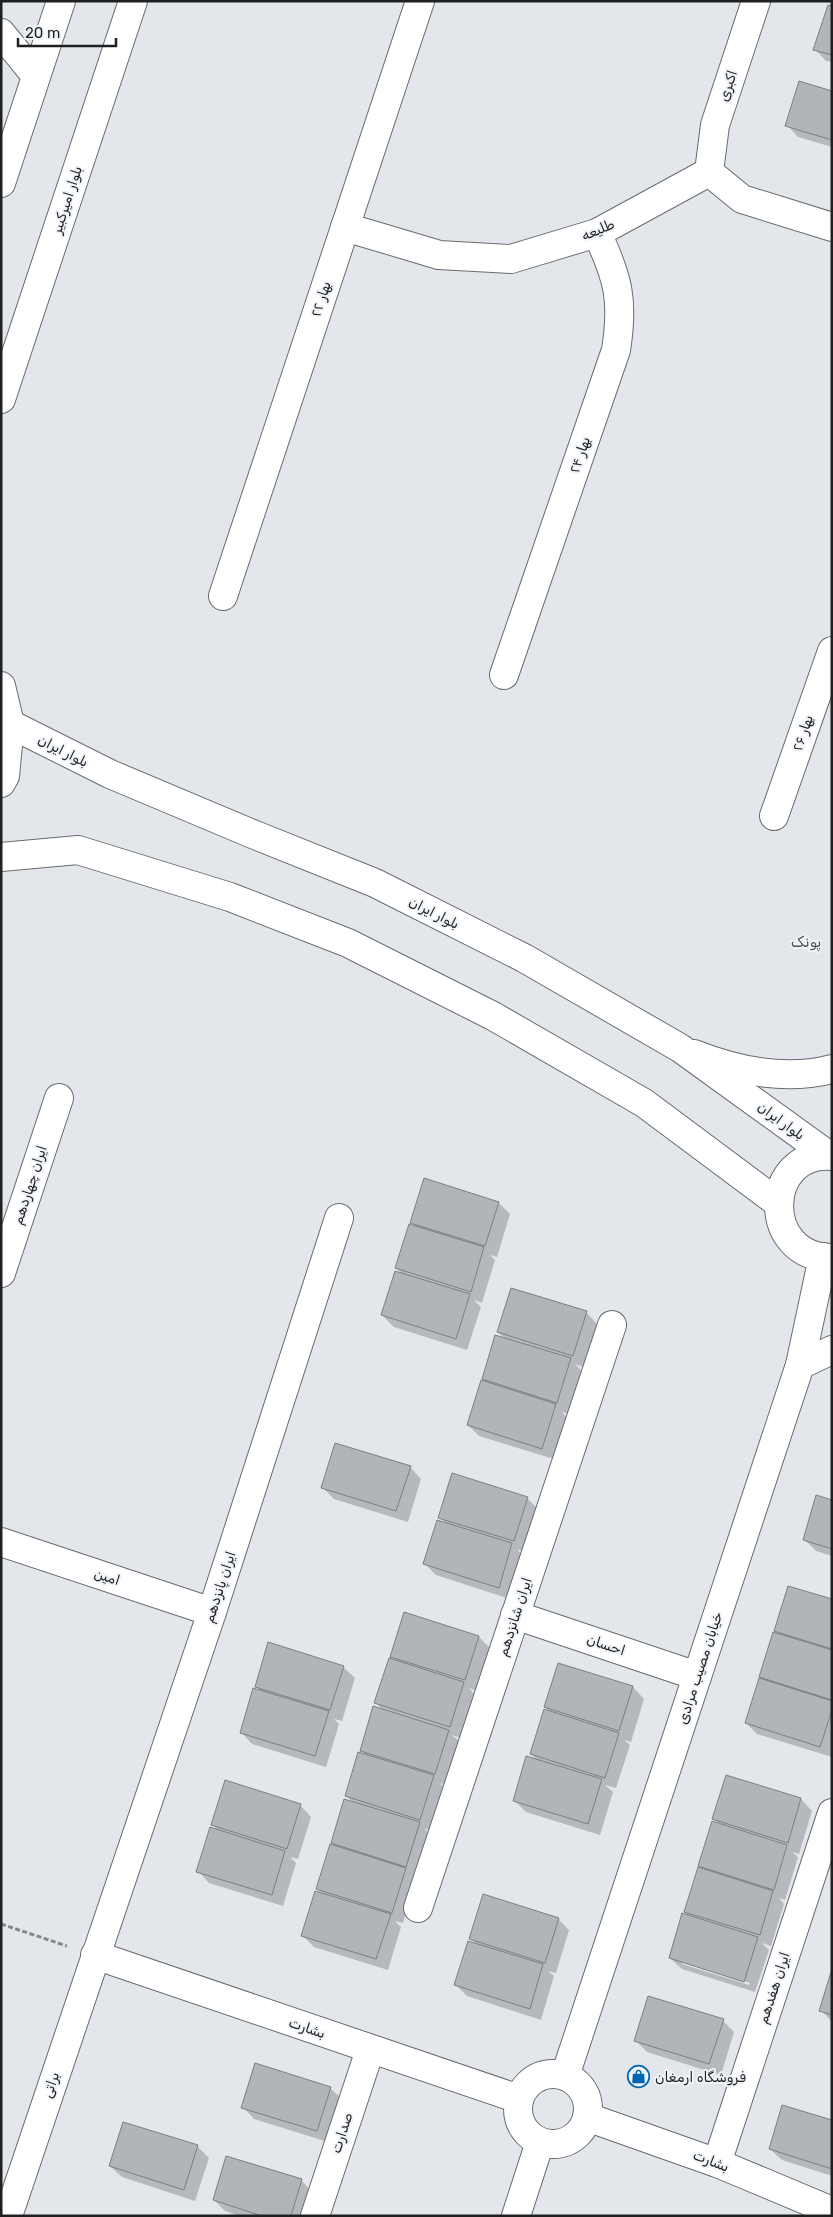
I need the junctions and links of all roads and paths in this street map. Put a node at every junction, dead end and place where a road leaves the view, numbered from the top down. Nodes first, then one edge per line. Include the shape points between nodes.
1 (62, 1) edge
2 (133, 1) edge
3 (420, 1) edge
4 (756, 1) edge
5 (1, 33) edge
6 (36, 76) junction
7 (709, 172) junction
8 (1, 183) edge
9 (345, 227) junction
10 (832, 227) edge
11 (597, 233) junction
12 (1, 399) edge
13 (223, 596) dead end
14 (832, 651) edge
15 (504, 675) dead end
16 (1, 686) edge
17 (10, 724) junction
18 (1, 783) edge
19 (774, 816) dead end
20 (1, 857) edge
21 (680, 1048) junction
22 (832, 1068) edge
23 (59, 1098) dead end
24 (830, 1155) edge
25 (778, 1203) junction
26 (338, 1218) dead end
27 (827, 1258) edge
28 (1, 1272) edge
29 (612, 1325) dead end
30 (832, 1350) edge
31 (800, 1365) junction
32 (1, 1542) edge
33 (212, 1612) junction
34 (516, 1615) junction
35 (698, 1676) junction
36 (832, 1813) edge
37 (418, 1908) dead end
38 (1, 1924) edge
39 (95, 1955) junction
40 (370, 2050) junction
41 (565, 2076) junction
42 (519, 2099) junction
43 (587, 2117) junction
44 (540, 2142) junction
45 (717, 2163) junction
46 (832, 2211) edge
47 (8, 2216) edge
48 (315, 2216) edge
49 (516, 2216) edge

1 - 6 street
2 - 12 street, بلوار امیرکبیر
3 - 9 street, بهار ۲۲
4 - 7 street, اکبری via 715,125
5 - 6 street
6 - 8 street
7 - 10 street via 742,199
7 - 11 street, طلیعه
9 - 11 street, طلیعه via 439,255 512,259
9 - 13 street, بهار ۲۲
11 - 15 street, بهار ۲۴ via 619,292 621,321 616,350
14 - 19 street, بهار ۲۶
16 - 17 street
17 - 18 street via 5,776
17 - 21 street, بلوار ایران via 110,774 375,882 524,958
20 - 25 street via 78,850 230,897 348,943 493,1016 644,1103
21 - 22 street via 725,1066 772,1074 820,1072
21 - 24 street, بلوار ایران
23 - 28 street, ایران چهاردهم
24 - 25 street via 810,1159 794,1169 786,1179
25 - 27 street via 786,1233 795,1245 808,1253
26 - 33 street, ایران پانزدهم
27 - 31 street, خیابان مصیب مرادی
29 - 34 street, ایران شانزدهم
30 - 31 street
31 - 35 street, خیابان مصیب مرادی
32 - 33 street, امین
33 - 39 street, ایران پانزدهم
34 - 35 street, احسان
34 - 37 street, ایران شانزدهم
35 - 41 street, خیابان مصیب مرادی
36 - 45 street, ایران هفدهم
38 - 39 path
39 - 40 street, بشارت
39 - 47 street, براتی
40 - 42 street, بشارت
40 - 48 street, صدارت
41 - 42 street via 551,2074 538,2077 526,2086
41 - 43 street via 579,2085 587,2100
42 - 44 street via 521,2125
43 - 44 street via 581,2131 570,2140 555,2145
43 - 45 street, بشارت
44 - 49 street
45 - 46 street, بشارت

